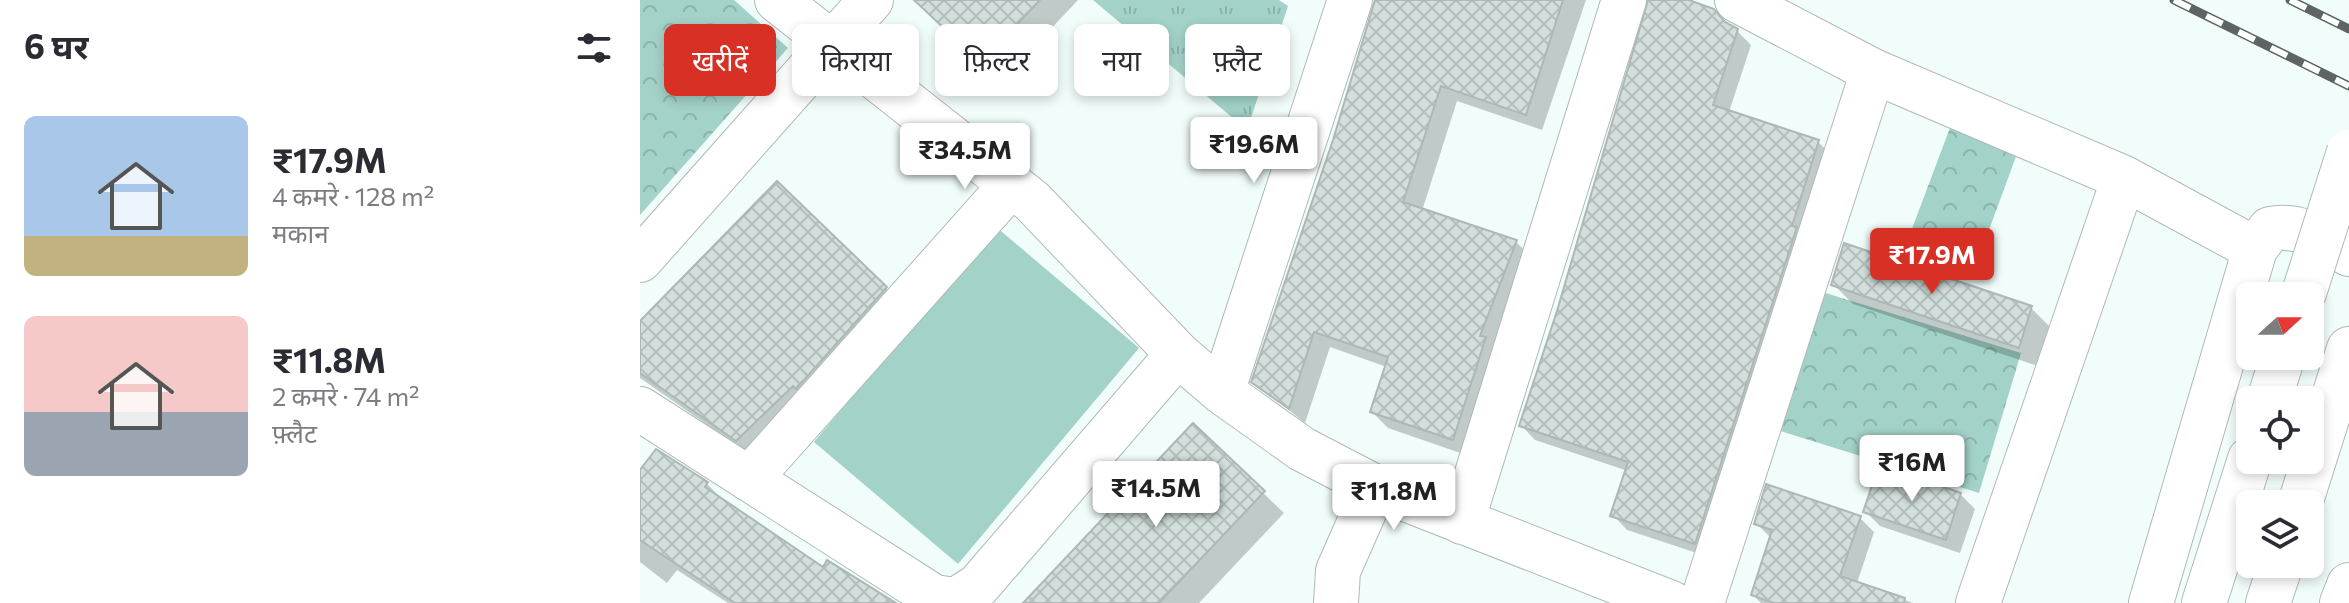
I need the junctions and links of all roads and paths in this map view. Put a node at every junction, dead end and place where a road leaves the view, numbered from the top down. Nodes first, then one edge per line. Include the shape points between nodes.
1 (777, 0) edge
2 (871, 0) edge
3 (1350, 0) edge
4 (1624, 0) edge
5 (1737, 0) edge
6 (810, 24) edge
7 (850, 24) edge
8 (1873, 71) junction
9 (792, 89) edge
10 (902, 96) edge
11 (2349, 152) edge
12 (2124, 178) junction
13 (1012, 184) junction
14 (2255, 249) junction
15 (2349, 254) edge
16 (640, 260) edge
17 (2307, 282) edge
18 (2349, 349) edge
19 (1178, 354) junction
20 (1222, 392) junction
21 (640, 409) edge
22 (2245, 474) edge
23 (749, 479) junction
24 (1375, 487) junction
25 (2304, 490) edge
26 (1462, 522) junction
27 (2276, 578) edge
28 (2349, 585) edge
29 (1336, 603) edge
30 (1671, 603) edge
31 (1702, 603) edge
32 (1978, 603) edge
33 (2151, 603) edge
34 (2204, 603) edge
35 (2268, 603) edge
36 (2342, 603) edge

1 - 6 main road
2 - 7 main road
3 - 20 main road
4 - 26 main road
5 - 8 main road
8 - 12 main road
8 - 31 main road
9 - 16 main road
10 - 13 main road
11 - 17 main road, bridge
12 - 14 main road
12 - 32 main road
13 - 19 main road
13 - 23 main road
14 - 15 main road via 2270,229 2286,226
14 - 33 main road
18 - 25 main road
19 - 20 main road
19 - 23 main road via 978,586 956,600 934,597
20 - 24 main road via 1302,449
21 - 23 main road
22 - 34 main road
24 - 26 main road
24 - 29 main road via 1338,571
26 - 30 main road
27 - 35 main road
28 - 36 main road

